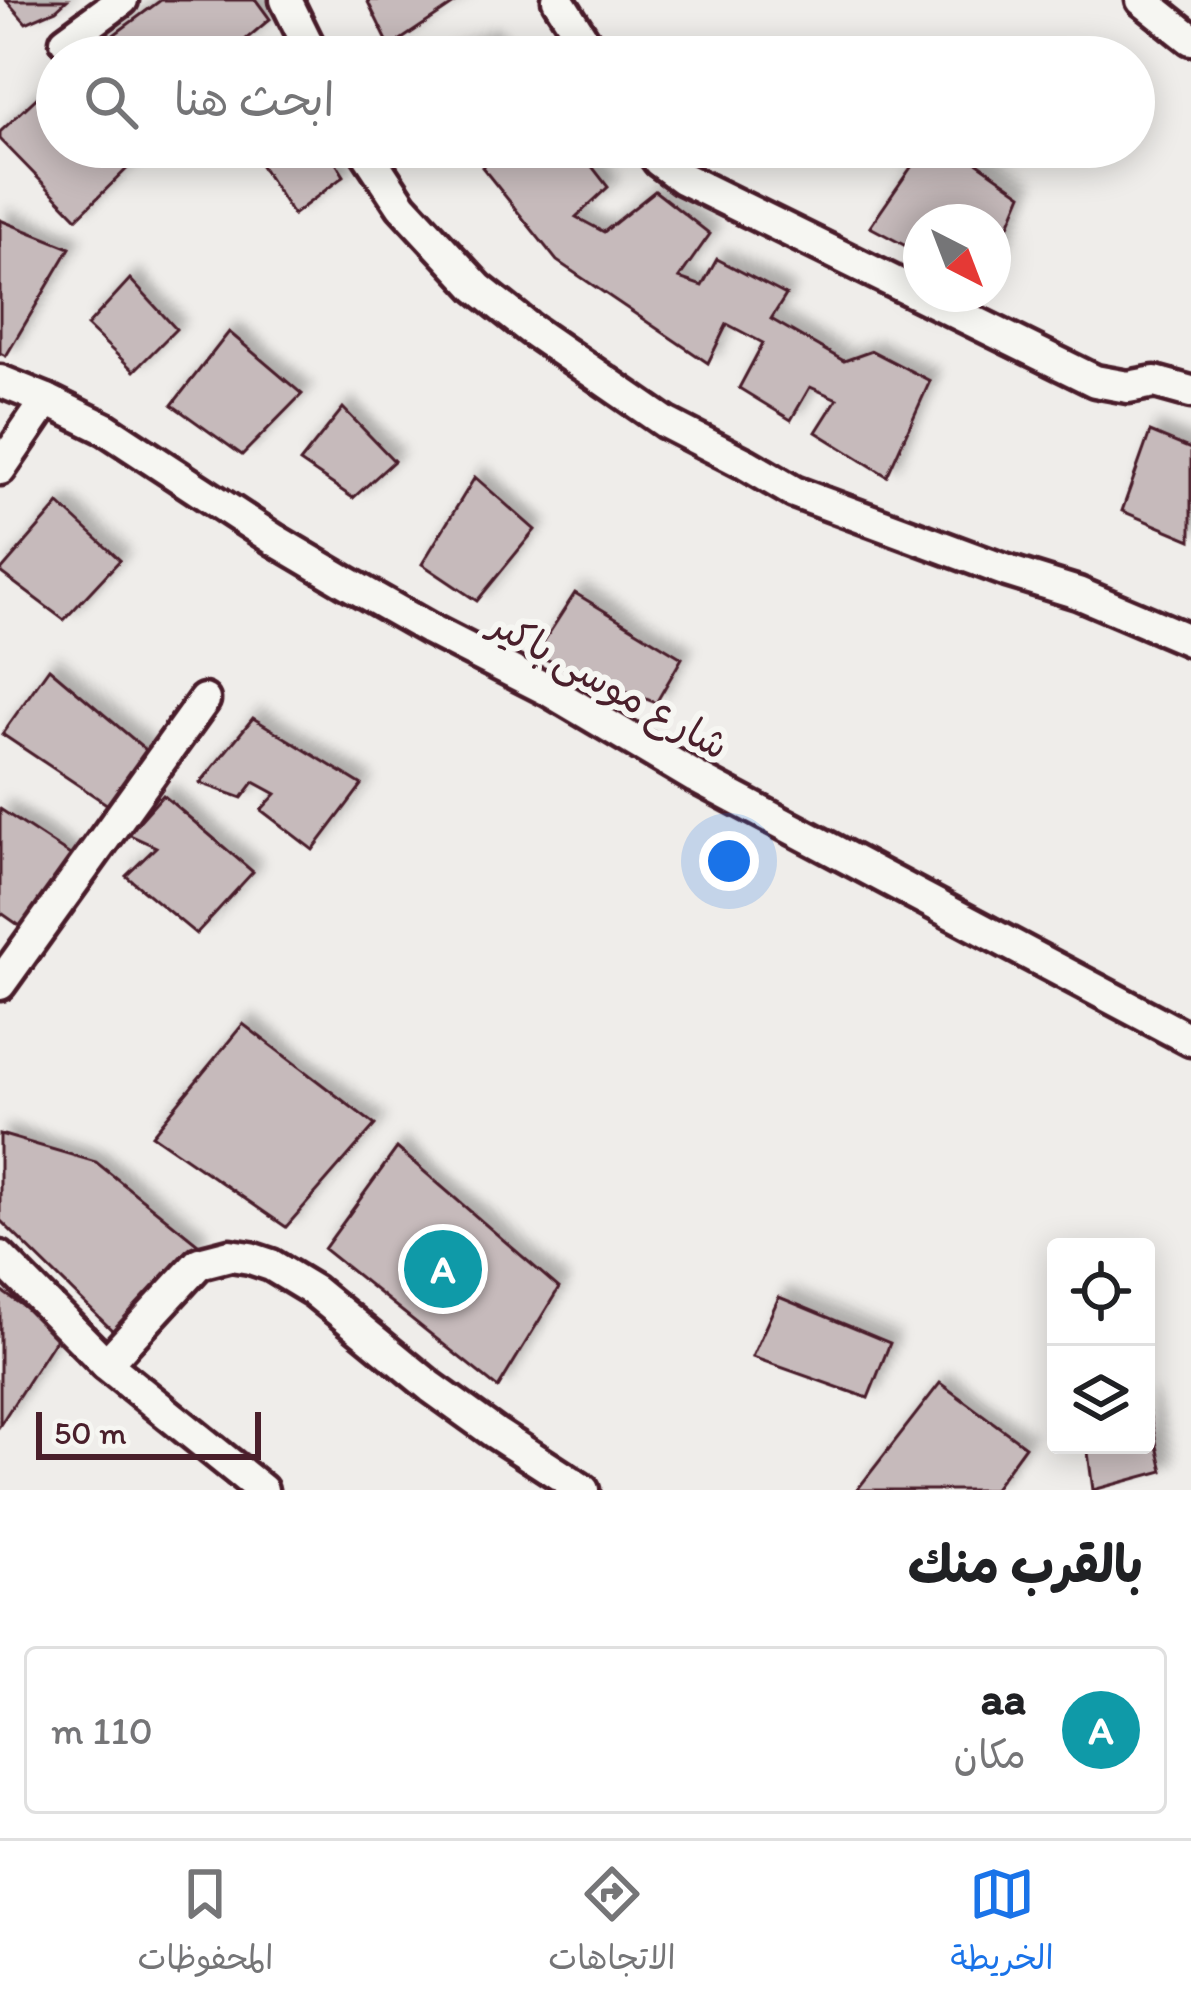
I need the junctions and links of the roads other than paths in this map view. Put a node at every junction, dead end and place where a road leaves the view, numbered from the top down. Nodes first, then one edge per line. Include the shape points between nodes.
1 (122, 0) edge
2 (286, 0) edge
3 (558, 0) edge
4 (1142, 0) edge
5 (72, 36) edge
6 (304, 36) edge
7 (581, 36) edge
8 (1191, 39) edge
9 (377, 168) edge
10 (668, 168) edge
11 (0, 381) edge
12 (1191, 392) edge
13 (47, 400) junction
14 (0, 469) edge
15 (1191, 641) edge
16 (204, 700) dead end
17 (0, 984) edge
18 (1191, 1040) edge
19 (0, 1257) edge
20 (106, 1364) junction
21 (262, 1490) edge
22 (583, 1490) edge

1 - 5 street
2 - 6 street
3 - 7 street
4 - 8 street
9 - 15 street via 478,288 667,423 794,492
10 - 12 street via 1095,381
11 - 13 street, شارع موسى باكير
13 - 14 street
13 - 18 street, شارع موسى باكير via 388,606
16 - 17 street
19 - 20 street
20 - 21 street
20 - 22 street via 199,1263 250,1258 314,1291 431,1387

